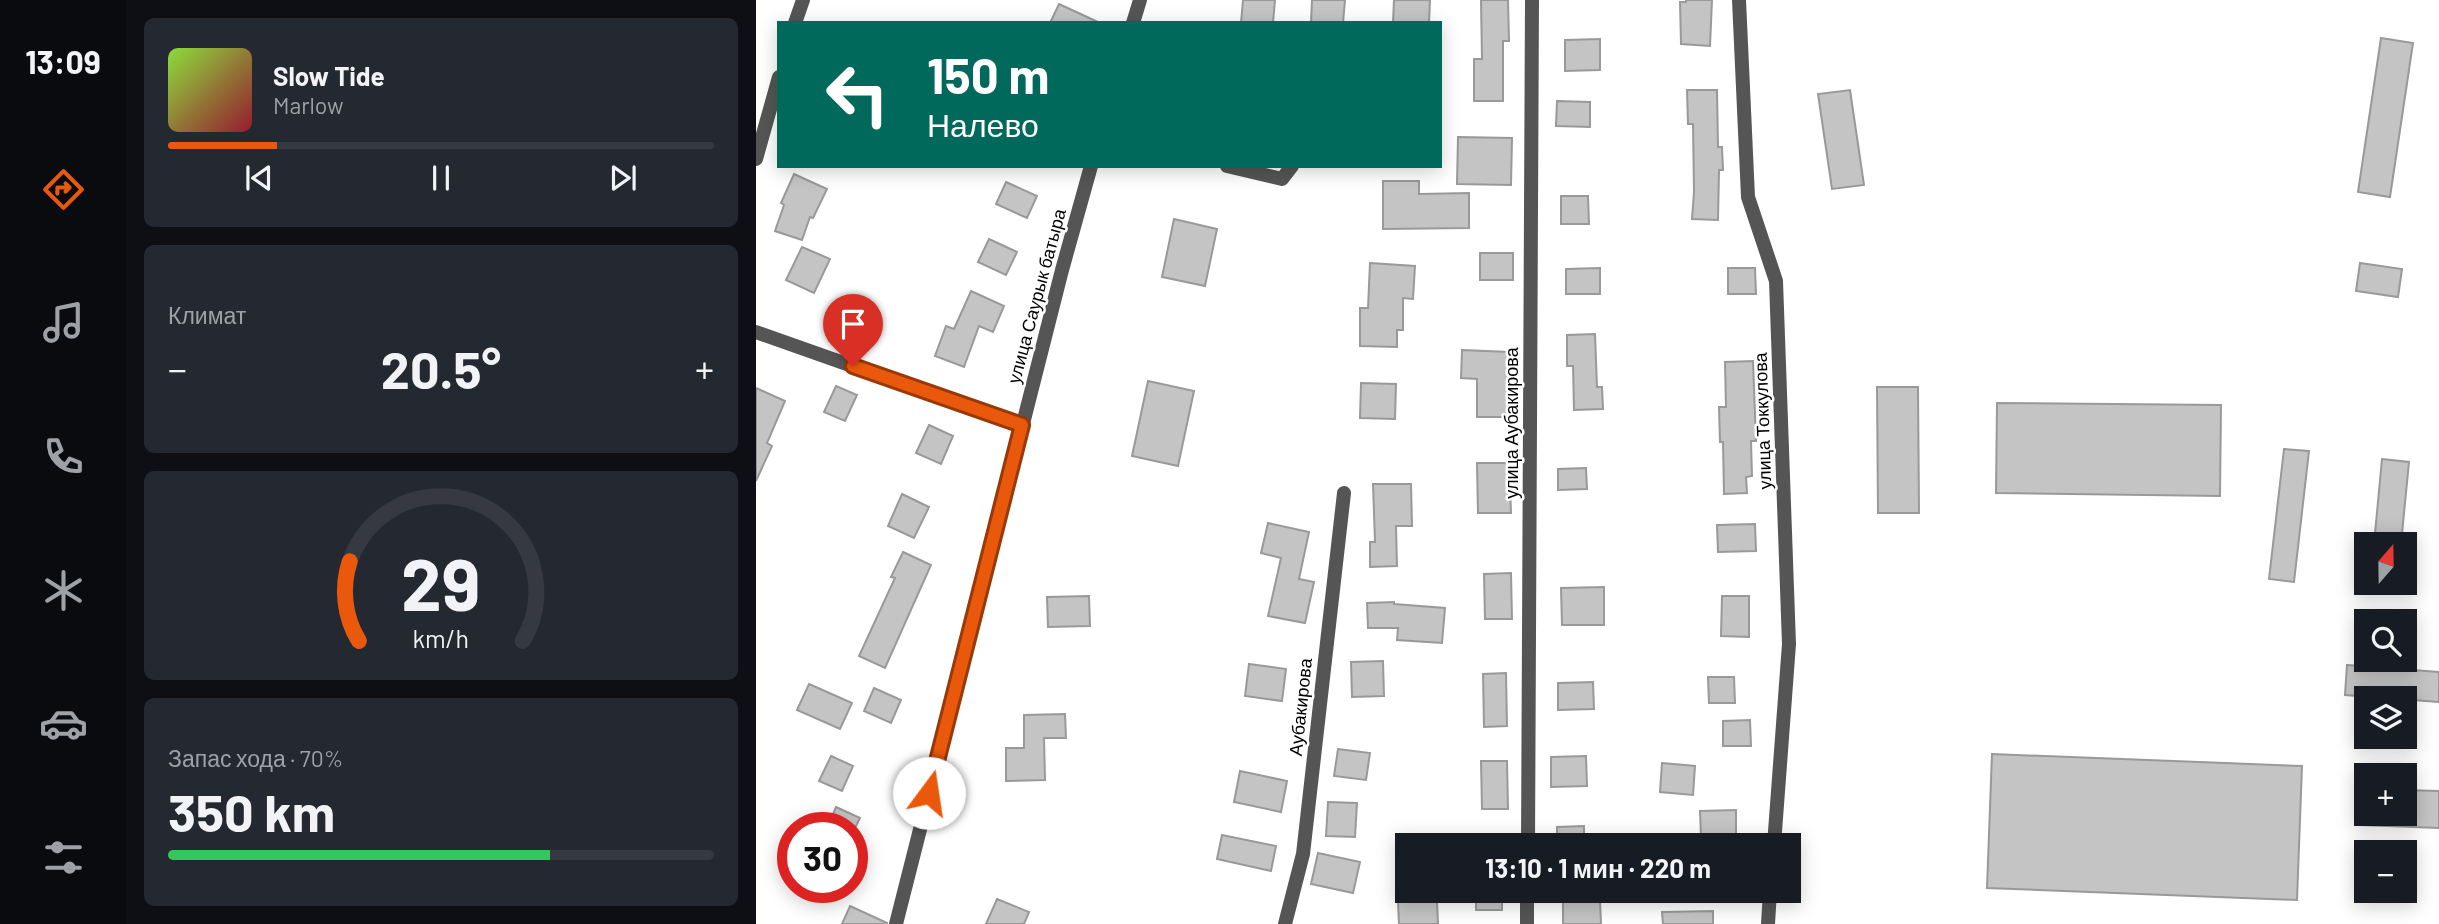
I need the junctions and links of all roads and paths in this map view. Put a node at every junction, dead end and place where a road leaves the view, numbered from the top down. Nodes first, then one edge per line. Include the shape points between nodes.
1 (803, 0) edge
2 (1140, 0) edge
3 (1532, 0) edge
4 (1739, 0) edge
5 (796, 21) edge
6 (1134, 21) edge
7 (777, 84) edge
8 (756, 159) edge
9 (1090, 168) edge
10 (1235, 168) edge
11 (1290, 168) edge
12 (756, 332) edge
13 (1022, 425) junction
14 (1343, 493) dead end
15 (1528, 833) edge
16 (1775, 833) edge
17 (1527, 903) edge
18 (1769, 903) edge
19 (896, 924) edge
20 (1285, 924) edge
21 (1527, 924) edge
22 (1768, 924) edge

1 - 5 street
2 - 6 street
3 - 15 street, улица Аубакирова
4 - 16 street, улица Токкулова via 1748,197 1776,281 1789,644
7 - 8 street
9 - 13 street, улица Саурык батыра
10 - 11 street via 1282,179
12 - 13 street
13 - 19 street, улица Саурык батыра
14 - 20 street, Аубакирова via 1303,854
17 - 21 street
18 - 22 street

